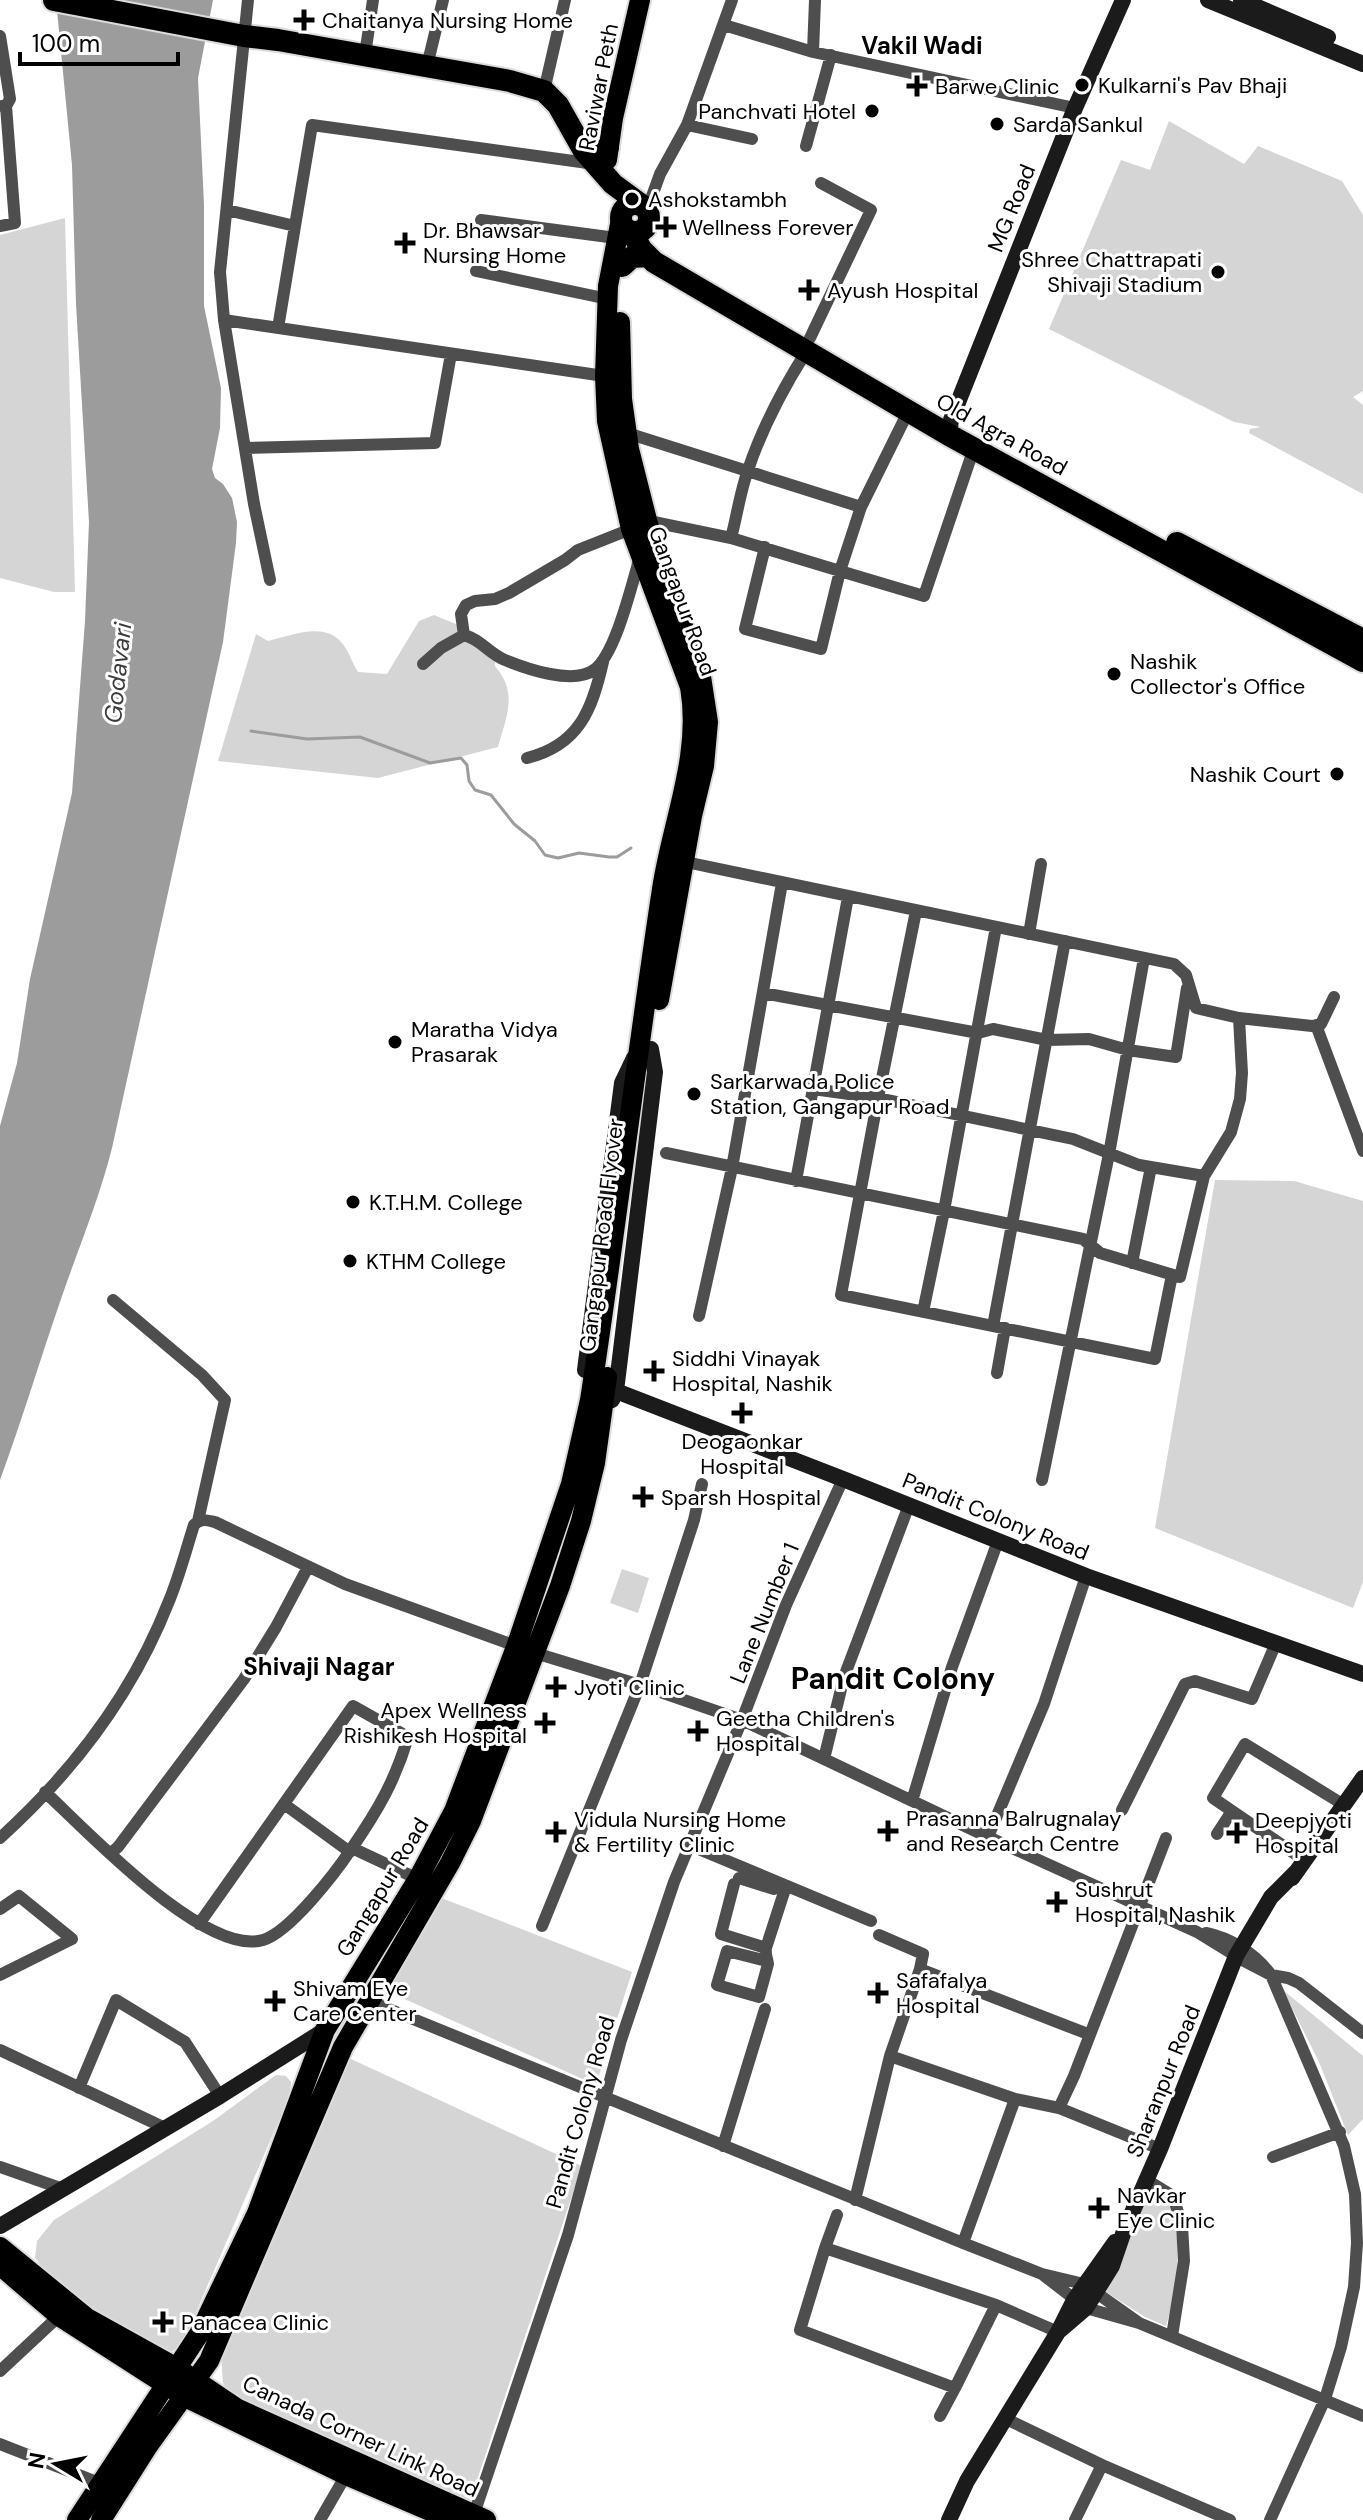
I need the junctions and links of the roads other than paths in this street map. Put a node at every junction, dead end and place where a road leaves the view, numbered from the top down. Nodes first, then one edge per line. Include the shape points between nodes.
1 (54, 0) edge
2 (248, 0) edge
3 (373, 0) edge
4 (443, 0) edge
5 (565, 0) edge
6 (640, 0) edge
7 (732, 0) edge
8 (815, 0) edge
9 (1123, 0) edge
10 (1208, 0) edge
11 (1241, 0) edge
12 (724, 25) junction
13 (237, 34) junction
14 (0, 36) edge
15 (813, 52) junction
16 (1363, 53) edge
17 (365, 55) junction
18 (831, 55) junction
19 (1363, 64) edge
20 (427, 66) junction
21 (544, 91) junction
22 (3, 106) edge
23 (1075, 108) junction
24 (687, 125) junction
25 (752, 139) dead end
26 (806, 146) dead end
27 (595, 154) junction
28 (821, 183) dead end
29 (227, 210) junction
30 (481, 220) dead end
31 (634, 222) junction
32 (0, 226) edge
33 (295, 226) junction
34 (648, 256) junction
35 (622, 266) junction
36 (476, 271) dead end
37 (608, 299) junction
38 (224, 320) junction
39 (278, 328) junction
40 (808, 345) junction
41 (451, 354) junction
42 (613, 378) junction
43 (908, 412) junction
44 (950, 428) junction
45 (627, 433) junction
46 (245, 448) junction
47 (974, 448) junction
48 (747, 473) junction
49 (861, 507) junction
50 (635, 522) junction
51 (731, 538) junction
52 (765, 547) junction
53 (640, 557) junction
54 (840, 571) junction
55 (270, 580) dead end
56 (464, 635) junction
57 (1363, 640) edge
58 (1363, 661) edge
59 (603, 662) junction
60 (423, 664) dead end
61 (527, 758) dead end
62 (676, 860) junction
63 (1041, 864) dead end
64 (782, 883) junction
65 (848, 897) junction
66 (916, 911) junction
67 (996, 927) junction
68 (1029, 934) junction
69 (1065, 941) junction
70 (1144, 958) junction
71 (1188, 981) junction
72 (763, 993) junction
73 (1334, 997) dead end
74 (828, 1005) junction
75 (895, 1018) junction
76 (1239, 1018) junction
77 (1316, 1025) junction
78 (978, 1033) junction
79 (1047, 1040) junction
80 (645, 1047) junction
81 (1128, 1050) junction
82 (813, 1089) junction
83 (878, 1098) junction
84 (961, 1115) junction
85 (1031, 1129) junction
86 (1363, 1151) edge
87 (666, 1153) dead end
88 (1109, 1154) junction
89 (1151, 1167) junction
90 (732, 1168) junction
91 (1204, 1176) junction
92 (796, 1181) junction
93 (861, 1194) junction
94 (944, 1211) junction
95 (1013, 1225) junction
96 (1091, 1246) junction
97 (1132, 1263) junction
98 (1172, 1275) junction
99 (113, 1300) dead end
100 (923, 1312) junction
101 (699, 1316) dead end
102 (999, 1327) junction
103 (1069, 1341) junction
104 (997, 1373) dead end
105 (603, 1398) junction
106 (593, 1425) junction
107 (843, 1479) junction
108 (1042, 1480) dead end
109 (702, 1484) dead end
110 (909, 1505) junction
111 (198, 1521) junction
112 (998, 1541) junction
113 (340, 1566) dead end
114 (308, 1567) junction
115 (1086, 1576) junction
116 (335, 1580) junction
117 (1276, 1643) junction
118 (526, 1650) junction
119 (1363, 1674) edge
120 (640, 1685) junction
121 (742, 1720) junction
122 (824, 1759) junction
123 (1363, 1778) edge
124 (45, 1792) junction
125 (912, 1801) junction
126 (284, 1804) junction
127 (1344, 1805) junction
128 (1122, 1810) dead end
129 (1232, 1811) junction
130 (1217, 1834) dead end
131 (988, 1837) junction
132 (0, 1838) edge
133 (1166, 1838) dead end
134 (689, 1845) junction
135 (351, 1850) junction
136 (111, 1853) junction
137 (1300, 1866) junction
138 (418, 1879) junction
139 (768, 1883) junction
140 (784, 1889) junction
141 (1140, 1908) junction
142 (0, 1909) edge
143 (871, 1921) dead end
144 (199, 1924) junction
145 (542, 1926) dead end
146 (879, 1935) dead end
147 (1242, 1954) junction
148 (767, 1955) junction
149 (920, 1969) junction
150 (0, 1975) edge
151 (1271, 1975) junction
152 (369, 2001) junction
153 (765, 2009) dead end
154 (325, 2030) junction
155 (1363, 2033) edge
156 (1088, 2034) junction
157 (0, 2050) edge
158 (890, 2056) junction
159 (79, 2088) junction
160 (220, 2096) junction
161 (606, 2097) junction
162 (1015, 2099) junction
163 (1059, 2108) junction
164 (165, 2128) junction
165 (1340, 2132) junction
166 (723, 2146) junction
167 (1160, 2149) junction
168 (1273, 2157) dead end
169 (0, 2167) edge
170 (1147, 2180) junction
171 (63, 2189) junction
172 (855, 2200) junction
173 (837, 2215) dead end
174 (0, 2226) edge
175 (963, 2243) junction
176 (1360, 2244) edge
177 (0, 2247) edge
178 (825, 2248) junction
179 (0, 2265) edge
180 (1042, 2274) junction
181 (1090, 2288) junction
182 (1080, 2304) junction
183 (996, 2305) junction
184 (59, 2316) junction
185 (1139, 2323) junction
186 (1058, 2332) junction
187 (1172, 2336) junction
188 (0, 2371) edge
189 (172, 2377) junction
190 (191, 2388) junction
191 (955, 2388) junction
192 (1325, 2399) junction
193 (940, 2416) dead end
194 (1363, 2416) edge
195 (1004, 2418) junction
196 (0, 2444) edge
197 (1102, 2465) junction
198 (346, 2475) junction
199 (102, 2484) junction
200 (1200, 2507) junction
201 (477, 2518) edge
202 (77, 2520) edge
203 (101, 2520) edge
204 (320, 2520) edge
205 (451, 2520) edge
206 (949, 2520) edge
207 (1075, 2520) edge
208 (1194, 2520) edge
209 (1230, 2520) edge
210 (1270, 2520) edge

1 - 13 highway
2 - 13 street
3 - 17 street
4 - 20 street
5 - 21 street
6 - 27 main road, Raviwar Peth
7 - 12 street
8 - 15 street
9 - 23 street, MG Road
10 - 19 street
11 - 16 street
12 - 15 street
12 - 24 street
13 - 17 highway
13 - 29 street
14 - 22 street via 10,95
15 - 18 street
17 - 20 highway
18 - 23 street
18 - 26 street
20 - 21 highway
21 - 27 highway, Old Agra Road
22 - 32 street via 15,223
23 - 44 street, MG Road
24 - 25 street
24 - 31 street
27 - 31 highway, Old Agra Road
27 - 33 street via 312,125
28 - 40 street via 871,210
29 - 33 street
29 - 38 street via 220,272
30 - 31 street
31 - 34 highway, Old Agra Road
31 - 35 main road, Gangapur Road
31 - 37 main road, Gangapur Road
31 - 40 highway, Old Agra Road via 661,251
33 - 39 street
34 - 35 highway via 632,257
34 - 40 highway, Old Agra Road
35 - 42 main road, Gangapur Road
36 - 37 street
37 - 42 main road, Gangapur Road
38 - 39 street
38 - 46 street
39 - 41 street
40 - 43 highway, Old Agra Road
40 - 44 highway, Old Agra Road
40 - 48 street
41 - 42 street
41 - 46 street via 435,443
42 - 45 main road, Gangapur Road
42 - 50 main road, Gangapur Road via 607,421
43 - 44 highway, Old Agra Road
43 - 49 street
44 - 47 highway, Old Agra Road
44 - 57 highway, Old Agra Road
45 - 48 street
45 - 50 main road, Gangapur Road
46 - 55 street
47 - 54 street via 924,596
47 - 58 highway, Old Agra Road
48 - 49 street
48 - 51 street
49 - 54 street
50 - 51 street
50 - 53 main road, Gangapur Road
50 - 56 street via 509,593 466,605 461,614
50 - 62 main road, Gangapur Road via 665,581 705,693 704,766
51 - 52 street
52 - 54 street
52 - 54 street via 745,629 821,649
53 - 59 street
53 - 62 main road, Gangapur Road via 690,687 694,711
56 - 59 street via 477,638 494,656 550,674 579,676
56 - 60 street
59 - 61 street via 580,724 549,752
62 - 64 street
62 - 80 main road, Gangapur Road
63 - 68 street
64 - 65 street
64 - 72 street
65 - 66 street
65 - 74 street
66 - 67 street
66 - 75 street
67 - 68 street
67 - 78 street
68 - 69 street
69 - 70 street
69 - 79 street
70 - 71 street via 1174,964
70 - 81 street
71 - 76 street via 1196,1008
71 - 81 street via 1176,1057
72 - 74 street
72 - 90 street
73 - 77 street
74 - 75 street
74 - 82 street
75 - 78 street
75 - 83 street
76 - 77 street
76 - 91 street via 1240,1099 1231,1132
77 - 86 street
78 - 79 street via 993,1029
78 - 84 street
79 - 81 street via 1089,1039
79 - 85 street
80 - 105 main road, Gangapur Road Flyover
80 - 105 street via 655,1072
80 - 106 street via 622,1083 581,1397
81 - 88 street
82 - 83 street
82 - 92 street
83 - 84 street
83 - 93 street
84 - 85 street
84 - 94 street
85 - 88 street
85 - 95 street
87 - 90 street
88 - 89 street
88 - 96 street
89 - 91 street
89 - 97 street
90 - 92 street
90 - 101 street
91 - 98 street via 1180,1277
92 - 93 street
93 - 94 street
93 - 100 street via 841,1295
94 - 95 street
94 - 100 street
95 - 96 street via 1083,1239
95 - 102 street
96 - 97 street
96 - 103 street
97 - 98 street
98 - 103 street via 1155,1359
99 - 111 street via 225,1400
100 - 102 street
102 - 103 street
102 - 104 street
103 - 108 street
105 - 106 main road, Gangapur Road Flyover
105 - 107 street, Pandit Colony Road
106 - 118 main road, Gangapur Road via 571,1484
107 - 110 street, Pandit Colony Road
107 - 121 street, Lane Number 1
109 - 120 street
110 - 112 street, Pandit Colony Road
110 - 122 street via 844,1677
111 - 114 street via 215,1522
111 - 124 street via 156,1631 115,1709
112 - 115 street, Pandit Colony Road
112 - 125 street via 952,1667
113 - 116 street
114 - 116 street
114 - 136 street via 244,1679
115 - 117 street, Pandit Colony Road
115 - 131 street via 1044,1704
116 - 118 street
117 - 119 street, Pandit Colony Road
117 - 128 street via 1252,1699 1195,1681 1185,1684
118 - 120 street
118 - 138 main road, Gangapur Road
118 - 152 main road, Gangapur Road via 471,1821
120 - 121 street
120 - 145 street
121 - 122 street
121 - 134 street, Pandit Colony Road
122 - 125 street
123 - 127 street, Sharanpur Road
124 - 132 street
124 - 136 street
125 - 131 street
126 - 135 street
126 - 135 street via 353,1706 408,1737 398,1772
126 - 144 street
127 - 129 street via 1245,1744 1213,1798
127 - 137 street, Sharanpur Road
129 - 130 street
129 - 137 street
131 - 141 street
133 - 141 street
134 - 139 street
134 - 161 street, Pandit Colony Road
135 - 138 street
135 - 144 street via 284,1929 263,1940 245,1940
136 - 144 street
137 - 147 street, Sharanpur Road via 1271,1897
138 - 154 main road, Gangapur Road
139 - 140 street
139 - 148 street via 736,1881 722,1935
140 - 143 street
140 - 148 street
141 - 147 street
141 - 156 street
142 - 150 street via 19,1896 72,1939
146 - 149 street via 923,1954
147 - 151 street via 1263,1964
147 - 167 street, Sharanpur Road via 1226,1976
148 - 148 street via 727,1951 717,1985 759,1997
149 - 156 street
149 - 158 street
151 - 155 street via 1299,1983
151 - 165 street
152 - 161 street
152 - 190 main road, Gangapur Road via 343,2047 209,2361
153 - 166 street
154 - 160 street
154 - 189 main road, Gangapur Road via 257,2213 199,2334
156 - 163 street
157 - 159 street
158 - 162 street
158 - 172 street
159 - 160 street via 116,2000 185,2042
159 - 164 street
160 - 164 street
161 - 166 street
161 - 201 street, Pandit Colony Road via 568,2235
162 - 163 street
162 - 175 street
163 - 167 street
164 - 171 street
165 - 168 street
165 - 176 street
166 - 172 street
167 - 170 street, Sharanpur Road
169 - 171 street
170 - 181 street, Sharanpur Road
170 - 187 street via 1173,2196 1182,2225 1184,2261
171 - 174 street
172 - 175 street
173 - 178 street
175 - 180 street
176 - 192 street via 1341,2347
177 - 189 main road via 87,2318
178 - 183 street
178 - 191 street via 800,2330
179 - 184 main road
180 - 181 street
180 - 182 street
181 - 182 street, Sharanpur Road
181 - 185 street
182 - 185 street
182 - 186 street, Sharanpur Road
183 - 186 street
183 - 191 street
184 - 188 street
184 - 189 main road
185 - 187 street
186 - 195 street, Sharanpur Road
187 - 192 street
189 - 190 main road
189 - 199 main road, Gangapur Road
190 - 198 main road, Canada Corner Link Road
190 - 201 main road, Canada Corner Link Road
190 - 203 main road, Gangapur Road
191 - 193 street
192 - 194 street
192 - 210 street
195 - 197 street
195 - 206 street, Sharanpur Road
196 - 199 street
197 - 200 street
197 - 207 street
198 - 204 street
198 - 205 main road, Canada Corner Link Road
199 - 202 main road, Gangapur Road
200 - 208 street
200 - 209 street

